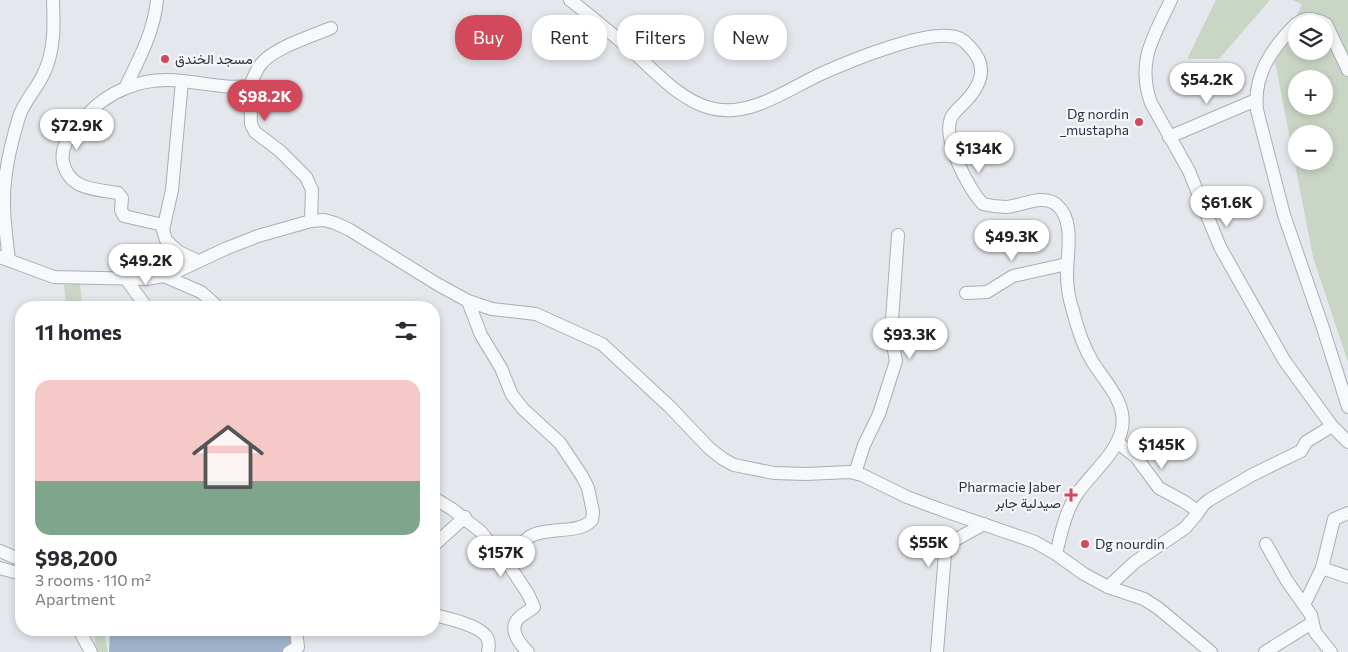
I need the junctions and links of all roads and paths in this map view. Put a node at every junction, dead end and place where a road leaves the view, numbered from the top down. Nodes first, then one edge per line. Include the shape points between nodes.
1 (53, 0) edge
2 (157, 0) edge
3 (570, 0) edge
4 (585, 0) edge
5 (1171, 0) edge
6 (589, 15) edge
7 (596, 15) edge
8 (331, 28) dead end
9 (607, 30) edge
10 (1288, 34) edge
11 (1333, 39) edge
12 (1348, 70) edge
13 (182, 80) junction
14 (250, 86) junction
15 (125, 88) junction
16 (1256, 100) junction
17 (1169, 137) junction
18 (311, 221) junction
19 (163, 225) junction
20 (898, 235) dead end
21 (4, 239) edge
22 (4, 258) edge
23 (198, 261) junction
24 (1067, 264) junction
25 (164, 276) junction
26 (126, 279) junction
27 (966, 293) dead end
28 (141, 301) edge
29 (211, 301) edge
30 (468, 301) junction
31 (1348, 407) edge
32 (1332, 426) junction
33 (1117, 442) junction
34 (1348, 442) edge
35 (855, 473) junction
36 (440, 502) edge
37 (1198, 511) junction
38 (1348, 513) edge
39 (465, 517) junction
40 (984, 524) junction
41 (440, 540) edge
42 (1266, 544) dead end
43 (0, 551) edge
44 (1056, 554) junction
45 (15, 557) edge
46 (509, 565) junction
47 (0, 568) edge
48 (1322, 568) junction
49 (15, 572) edge
50 (1348, 577) edge
51 (1108, 587) junction
52 (1304, 605) junction
53 (440, 617) edge
54 (1312, 623) junction
55 (82, 636) edge
56 (86, 636) edge
57 (297, 636) edge
58 (90, 651) edge
59 (289, 652) edge
60 (488, 652) edge
61 (528, 652) edge
62 (937, 652) edge
63 (1211, 652) edge
64 (1265, 652) edge
65 (1331, 652) edge

1 - 21 street via 53,42 48,64 22,108 6,173
2 - 15 street via 148,39
3 - 6 street
4 - 7 street
5 - 17 street via 1150,43 1145,76 1151,102
8 - 14 street via 265,59
9 - 24 street via 692,101 723,109 757,104 845,63 908,42 942,36 962,39 978,58 982,77 950,120 951,143 959,164 983,204 1005,207 1048,200 1062,209 1068,234
10 - 16 street via 1259,76
11 - 12 street
13 - 14 street
13 - 15 street via 154,80
13 - 19 street via 172,190
14 - 18 street via 251,124 255,132 306,177 312,190
15 - 19 street via 107,97 87,114 65,145 63,162 75,184 120,194 124,216
16 - 17 street
16 - 31 street via 1284,216
17 - 32 street via 1189,171 1220,247 1284,360
18 - 23 street via 258,236
18 - 30 street via 324,220 350,230
19 - 23 street via 164,235 171,245
20 - 35 street via 892,320 896,361 880,414 864,445
21 - 22 street
22 - 26 street via 54,278
23 - 25 street
24 - 27 street via 1013,276 987,292
24 - 33 street via 1069,297 1081,335 1092,360 1112,390 1123,420
25 - 26 street
25 - 29 street via 201,292
26 - 28 street
30 - 35 street via 492,309 536,314 602,344 709,448 734,465 774,473
30 - 46 street via 481,335 501,368 512,395 560,443 586,482 594,512 592,520 585,525 532,536 524,542
32 - 34 street
32 - 37 street via 1306,442 1301,451 1230,487
33 - 37 street via 1136,456 1159,488
33 - 44 street via 1071,503
35 - 40 street via 907,497
36 - 39 street
37 - 51 street via 1185,528 1135,562
38 - 48 street via 1334,519
39 - 41 street
39 - 46 street
40 - 44 street via 1035,542
40 - 62 street via 960,535 947,549 942,572
42 - 52 street
43 - 45 street
44 - 51 street
46 - 61 street via 533,604 533,609 520,616 514,627 517,638
47 - 49 street
48 - 50 street
48 - 52 street
51 - 63 street via 1144,599
52 - 54 street via 1312,615
53 - 60 street via 464,623 485,634 489,641
54 - 64 street
54 - 65 street
55 - 58 street
56 - 58 street
57 - 59 street via 298,646

